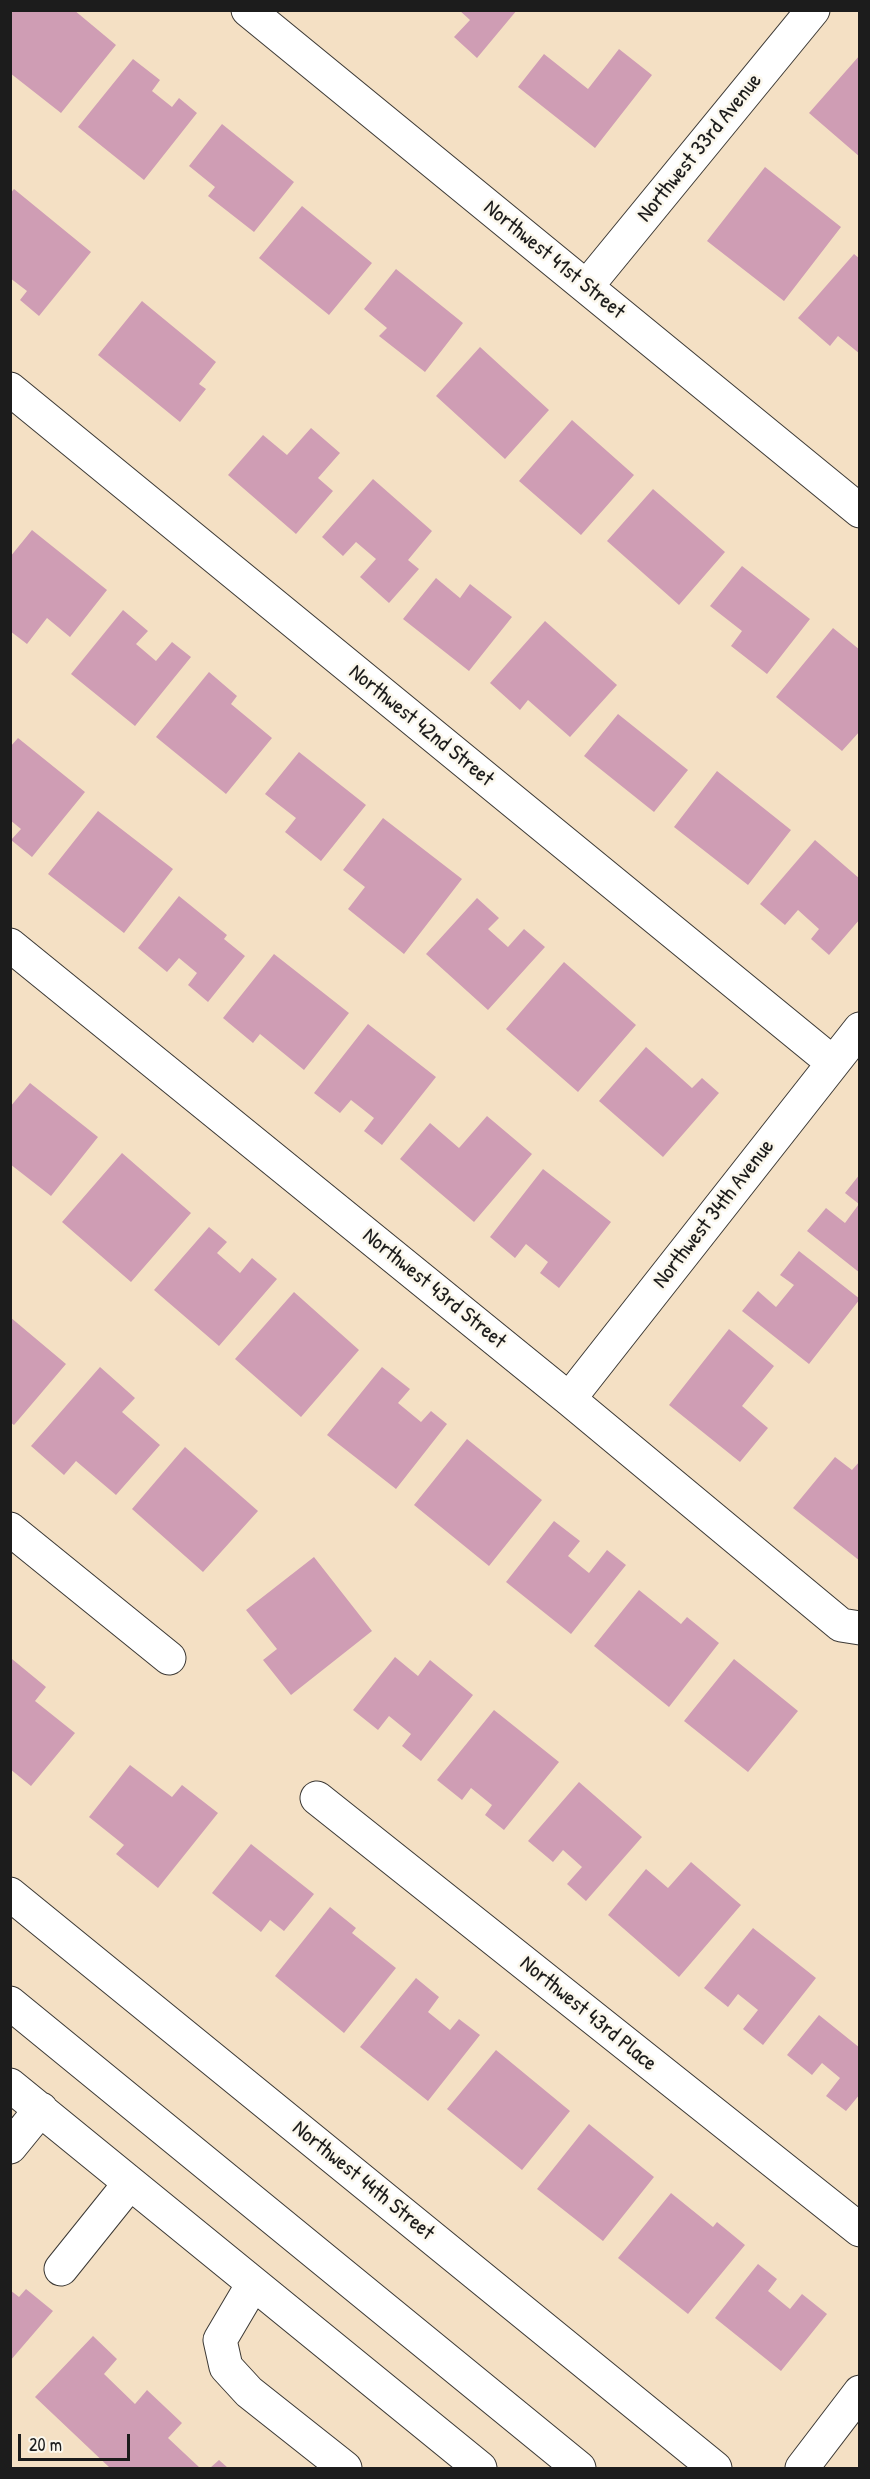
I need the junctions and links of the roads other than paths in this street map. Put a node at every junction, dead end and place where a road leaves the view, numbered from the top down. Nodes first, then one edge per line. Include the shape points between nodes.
1 (248, 10) edge
2 (813, 10) edge
3 (587, 286) junction
4 (10, 389) edge
5 (860, 511) edge
6 (10, 945) edge
7 (860, 1029) edge
8 (832, 1062) junction
9 (569, 1399) junction
10 (10, 1529) edge
11 (860, 1629) edge
12 (169, 1658) dead end
13 (317, 1798) dead end
14 (10, 1893) edge
15 (10, 2003) edge
16 (10, 2085) edge
17 (41, 2109) junction
18 (10, 2147) edge
19 (130, 2183) junction
20 (860, 2230) edge
21 (61, 2269) dead end
22 (254, 2284) junction
23 (860, 2392) edge
24 (345, 2469) edge
25 (480, 2469) edge
26 (579, 2469) edge
27 (715, 2469) edge
28 (802, 2469) edge

1 - 3 street, Northwest 41st Street
2 - 3 street, Northwest 33rd Avenue
3 - 5 street, Northwest 41st Street
4 - 8 street, Northwest 42nd Street
6 - 9 street, Northwest 43rd Street
7 - 8 street, Northwest 34th Avenue
8 - 9 street, Northwest 34th Avenue
9 - 11 street, Northwest 43rd Street via 841,1625
10 - 12 street
13 - 20 street, Northwest 43rd Place
14 - 27 street, Northwest 44th Street
15 - 26 street
16 - 17 street
17 - 18 street
17 - 19 street
19 - 21 street
19 - 22 street
22 - 24 street via 220,2340 226,2367 249,2392
22 - 25 street
23 - 28 street

